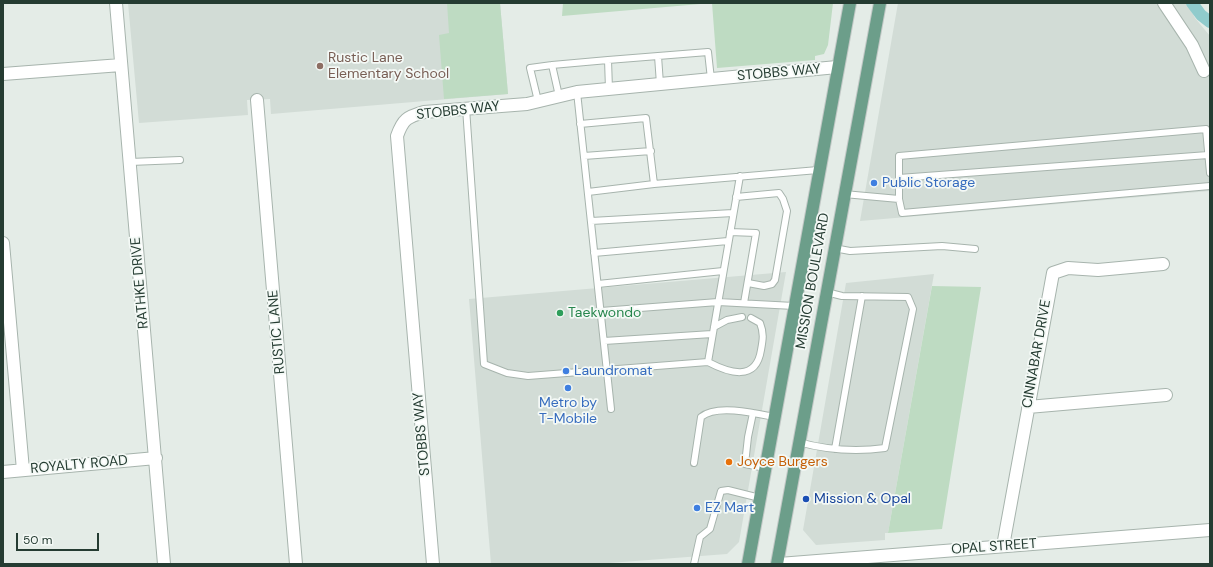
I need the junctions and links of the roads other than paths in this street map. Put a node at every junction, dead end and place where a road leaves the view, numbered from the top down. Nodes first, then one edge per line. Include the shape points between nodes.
1 (116, 3) edge
2 (850, 3) edge
3 (880, 3) edge
4 (1164, 3) edge
5 (658, 56) junction
6 (608, 60) junction
7 (552, 64) junction
8 (121, 65) junction
9 (837, 67) junction
10 (1204, 71) dead end
11 (3, 74) edge
12 (711, 79) junction
13 (660, 84) junction
14 (609, 89) junction
15 (577, 92) junction
16 (559, 96) junction
17 (257, 100) dead end
18 (538, 101) junction
19 (466, 108) junction
20 (580, 124) junction
21 (651, 151) junction
22 (1208, 155) junction
23 (584, 156) junction
24 (180, 160) dead end
25 (130, 162) junction
26 (818, 170) junction
27 (1210, 173) edge
28 (740, 176) junction
29 (899, 178) junction
30 (654, 184) junction
31 (1210, 186) edge
32 (588, 192) junction
33 (844, 194) junction
34 (736, 198) junction
35 (899, 199) junction
36 (733, 212) junction
37 (591, 222) junction
38 (730, 232) junction
39 (728, 241) junction
40 (3, 243) edge
41 (834, 248) junction
42 (975, 249) dead end
43 (594, 253) junction
44 (1163, 264) dead end
45 (723, 271) junction
46 (748, 283) junction
47 (598, 284) junction
48 (826, 292) junction
49 (862, 296) junction
50 (718, 302) junction
51 (744, 304) junction
52 (794, 306) junction
53 (600, 311) junction
54 (742, 316) dead end
55 (751, 318) dead end
56 (714, 327) junction
57 (712, 334) junction
58 (604, 341) junction
59 (708, 362) junction
60 (607, 369) junction
61 (1166, 395) dead end
62 (1028, 407) junction
63 (611, 409) dead end
64 (753, 412) junction
65 (774, 417) junction
66 (798, 442) junction
67 (835, 448) junction
68 (156, 458) junction
69 (694, 463) dead end
70 (765, 468) junction
71 (23, 470) junction
72 (3, 472) edge
73 (760, 498) junction
74 (1210, 530) edge
75 (1003, 546) junction
76 (164, 564) edge
77 (296, 564) edge
78 (433, 564) edge
79 (694, 564) edge
80 (748, 564) edge
81 (778, 564) edge

1 - 8 street, RATHKE DRIVE
2 - 9 main road, MISSION BOULEVARD
3 - 33 main road, MISSION BOULEVARD
4 - 10 street via 1192,45
5 - 6 lane
5 - 12 lane via 708,52
5 - 13 lane
6 - 7 lane
6 - 14 lane
7 - 16 lane
7 - 18 lane via 530,68
8 - 11 street
8 - 25 street, RATHKE DRIVE
9 - 12 street, STOBBS WAY
9 - 26 main road, MISSION BOULEVARD
12 - 13 street, STOBBS WAY
13 - 14 street, STOBBS WAY
14 - 15 street, STOBBS WAY
15 - 16 street, STOBBS WAY
15 - 20 lane
16 - 18 street, STOBBS WAY
17 - 77 street, RUSTIC LANE
18 - 19 street, STOBBS WAY
19 - 60 lane via 484,364 507,373 528,376
19 - 78 street, STOBBS WAY via 408,116 400,126 397,136
20 - 21 lane via 646,118
20 - 23 lane
21 - 23 lane
21 - 30 lane
22 - 27 lane
22 - 29 lane
22 - 29 lane via 1206,129 899,156
23 - 32 lane
24 - 25 lane
25 - 68 street, RATHKE DRIVE
26 - 28 lane
26 - 52 main road, MISSION BOULEVARD
28 - 30 lane
28 - 34 lane
29 - 35 lane
30 - 32 lane
31 - 35 lane via 902,213
32 - 37 lane
33 - 35 lane
33 - 41 main road, MISSION BOULEVARD
34 - 36 lane
34 - 46 lane via 779,194 787,211 775,280 772,284 764,286
36 - 37 lane
36 - 38 lane
37 - 43 lane
38 - 39 lane
38 - 46 lane via 756,233
39 - 43 lane
39 - 45 lane
40 - 71 street
41 - 42 lane via 850,251 942,246
41 - 48 main road, MISSION BOULEVARD
43 - 47 lane
44 - 62 street, CINNABAR DRIVE via 1098,270 1068,268 1052,273
45 - 47 lane
45 - 50 lane
46 - 51 lane
47 - 53 lane
48 - 49 lane via 842,296
48 - 66 main road, MISSION BOULEVARD
49 - 67 lane
49 - 67 lane via 908,297 913,309 885,448 863,451
50 - 51 lane
50 - 53 lane
50 - 56 lane
51 - 52 lane
52 - 65 main road, MISSION BOULEVARD
53 - 58 lane
54 - 56 lane
55 - 59 lane via 760,323 764,334 760,358 755,368 745,372 724,370
56 - 57 lane
57 - 58 lane
57 - 59 lane
58 - 60 lane
59 - 60 lane
60 - 63 lane
61 - 62 street
62 - 75 street, CINNABAR DRIVE
64 - 65 lane
64 - 69 lane via 707,412 700,417
64 - 70 lane via 745,464
65 - 70 main road, MISSION BOULEVARD
66 - 67 lane via 815,447
66 - 81 main road, MISSION BOULEVARD
68 - 71 street, ROYALTY ROAD
68 - 76 street, RATHKE DRIVE
70 - 73 main road, MISSION BOULEVARD
71 - 72 street, ROYALTY ROAD
73 - 79 lane via 728,490 721,491 710,529 700,537
73 - 80 main road, MISSION BOULEVARD
74 - 75 street, OPAL STREET
75 - 81 street, OPAL STREET

